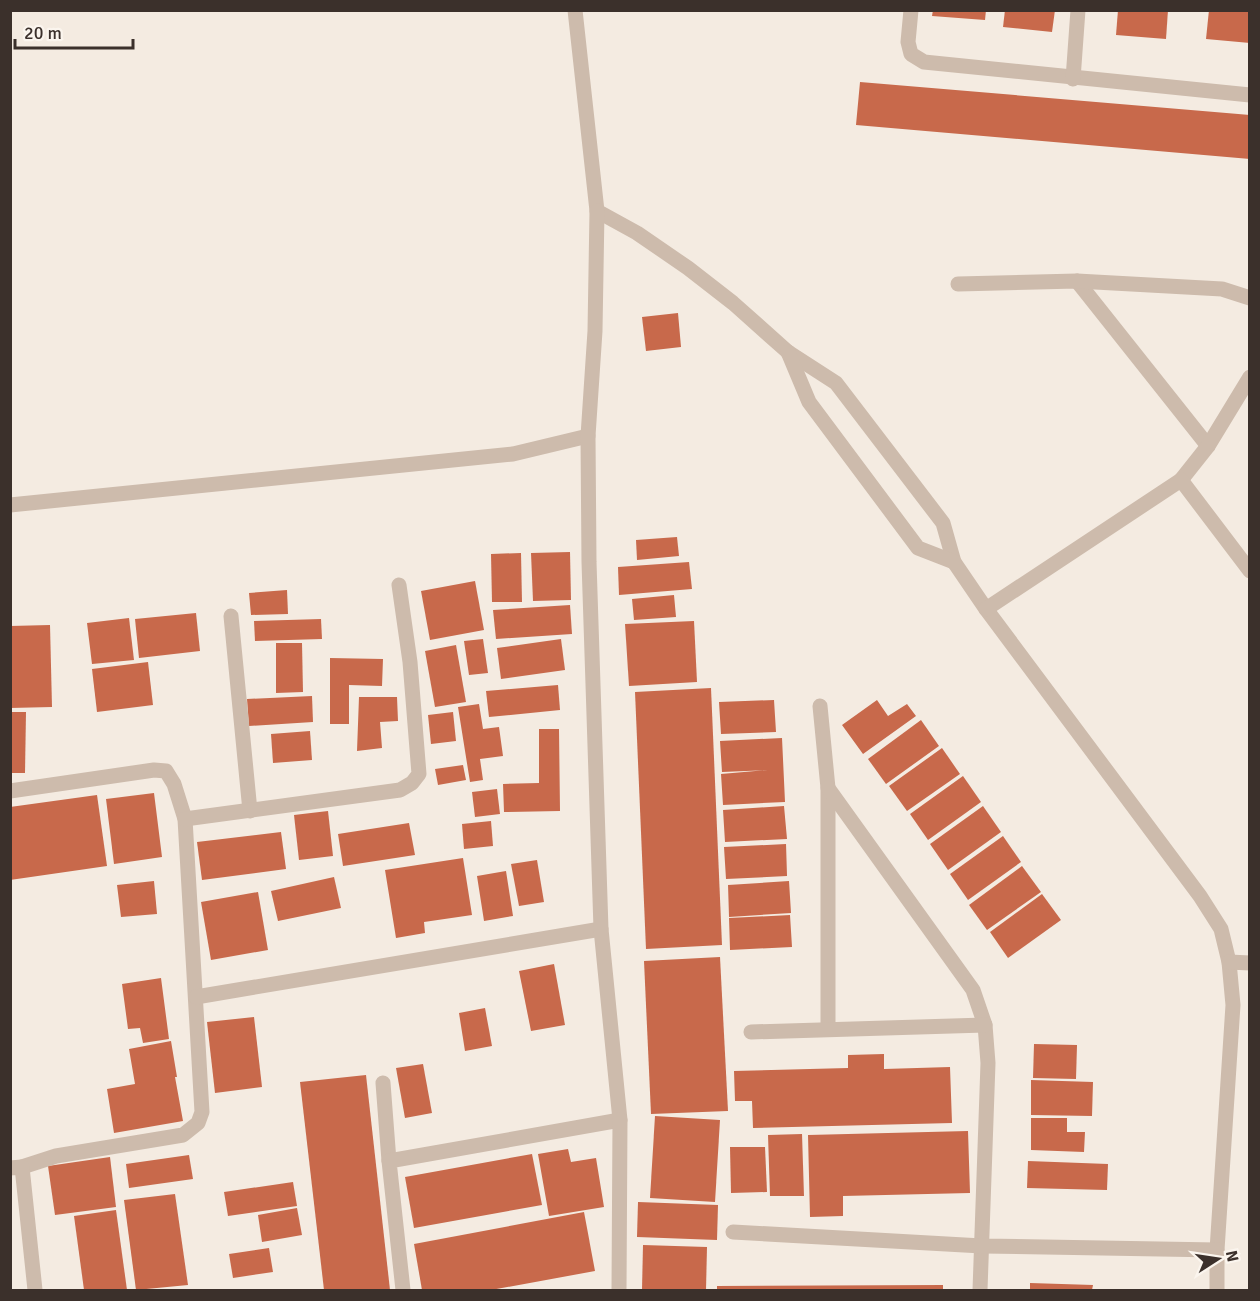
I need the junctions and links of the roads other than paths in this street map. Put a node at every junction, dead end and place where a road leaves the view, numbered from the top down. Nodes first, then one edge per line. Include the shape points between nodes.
1 (575, 10) edge
2 (911, 10) edge
3 (1078, 10) edge
4 (1073, 78) junction
5 (1250, 95) edge
6 (597, 211) junction
7 (1077, 281) junction
8 (958, 284) dead end
9 (1250, 298) edge
10 (788, 352) junction
11 (1250, 377) edge
12 (588, 436) junction
13 (1208, 446) junction
14 (1181, 480) junction
15 (10, 505) edge
16 (954, 562) junction
17 (1250, 571) edge
18 (399, 585) dead end
19 (986, 609) junction
20 (231, 616) dead end
21 (820, 705) dead end
22 (828, 788) junction
23 (10, 791) edge
24 (250, 812) junction
25 (184, 819) junction
26 (601, 929) junction
27 (1228, 962) junction
28 (1250, 963) edge
29 (196, 997) junction
30 (985, 1025) junction
31 (828, 1029) junction
32 (751, 1032) dead end
33 (383, 1083) dead end
34 (620, 1120) junction
35 (389, 1161) junction
36 (16, 1168) edge
37 (733, 1232) dead end
38 (982, 1246) junction
39 (1217, 1250) junction
40 (35, 1290) edge
41 (403, 1290) edge
42 (619, 1290) edge
43 (980, 1290) edge
44 (1218, 1290) edge

1 - 6 street
2 - 4 street via 911,54 924,62
3 - 4 street
4 - 5 street
6 - 10 street via 688,268
6 - 12 street
7 - 8 street
7 - 9 street via 1222,289
7 - 13 street
10 - 16 street via 836,383 943,523
10 - 16 street via 809,402 918,548
11 - 13 street
12 - 15 street via 513,454
12 - 26 street
13 - 14 street
14 - 17 street
14 - 19 street
16 - 19 street
18 - 24 street via 419,774 400,790
19 - 27 street via 1200,896 1221,929
20 - 24 street
21 - 22 street
22 - 30 street via 973,990
22 - 31 street
23 - 25 street via 166,771 174,783
24 - 25 street
25 - 29 street
26 - 29 street
26 - 34 street
27 - 28 street
27 - 39 street via 1233,1005
29 - 36 street via 202,1112 198,1123 183,1135 56,1156
30 - 31 street
30 - 38 street via 988,1063
31 - 32 street
33 - 35 street
34 - 35 street
34 - 42 street
35 - 41 street
36 - 40 street
37 - 38 street
38 - 39 street
38 - 43 street
39 - 44 street

